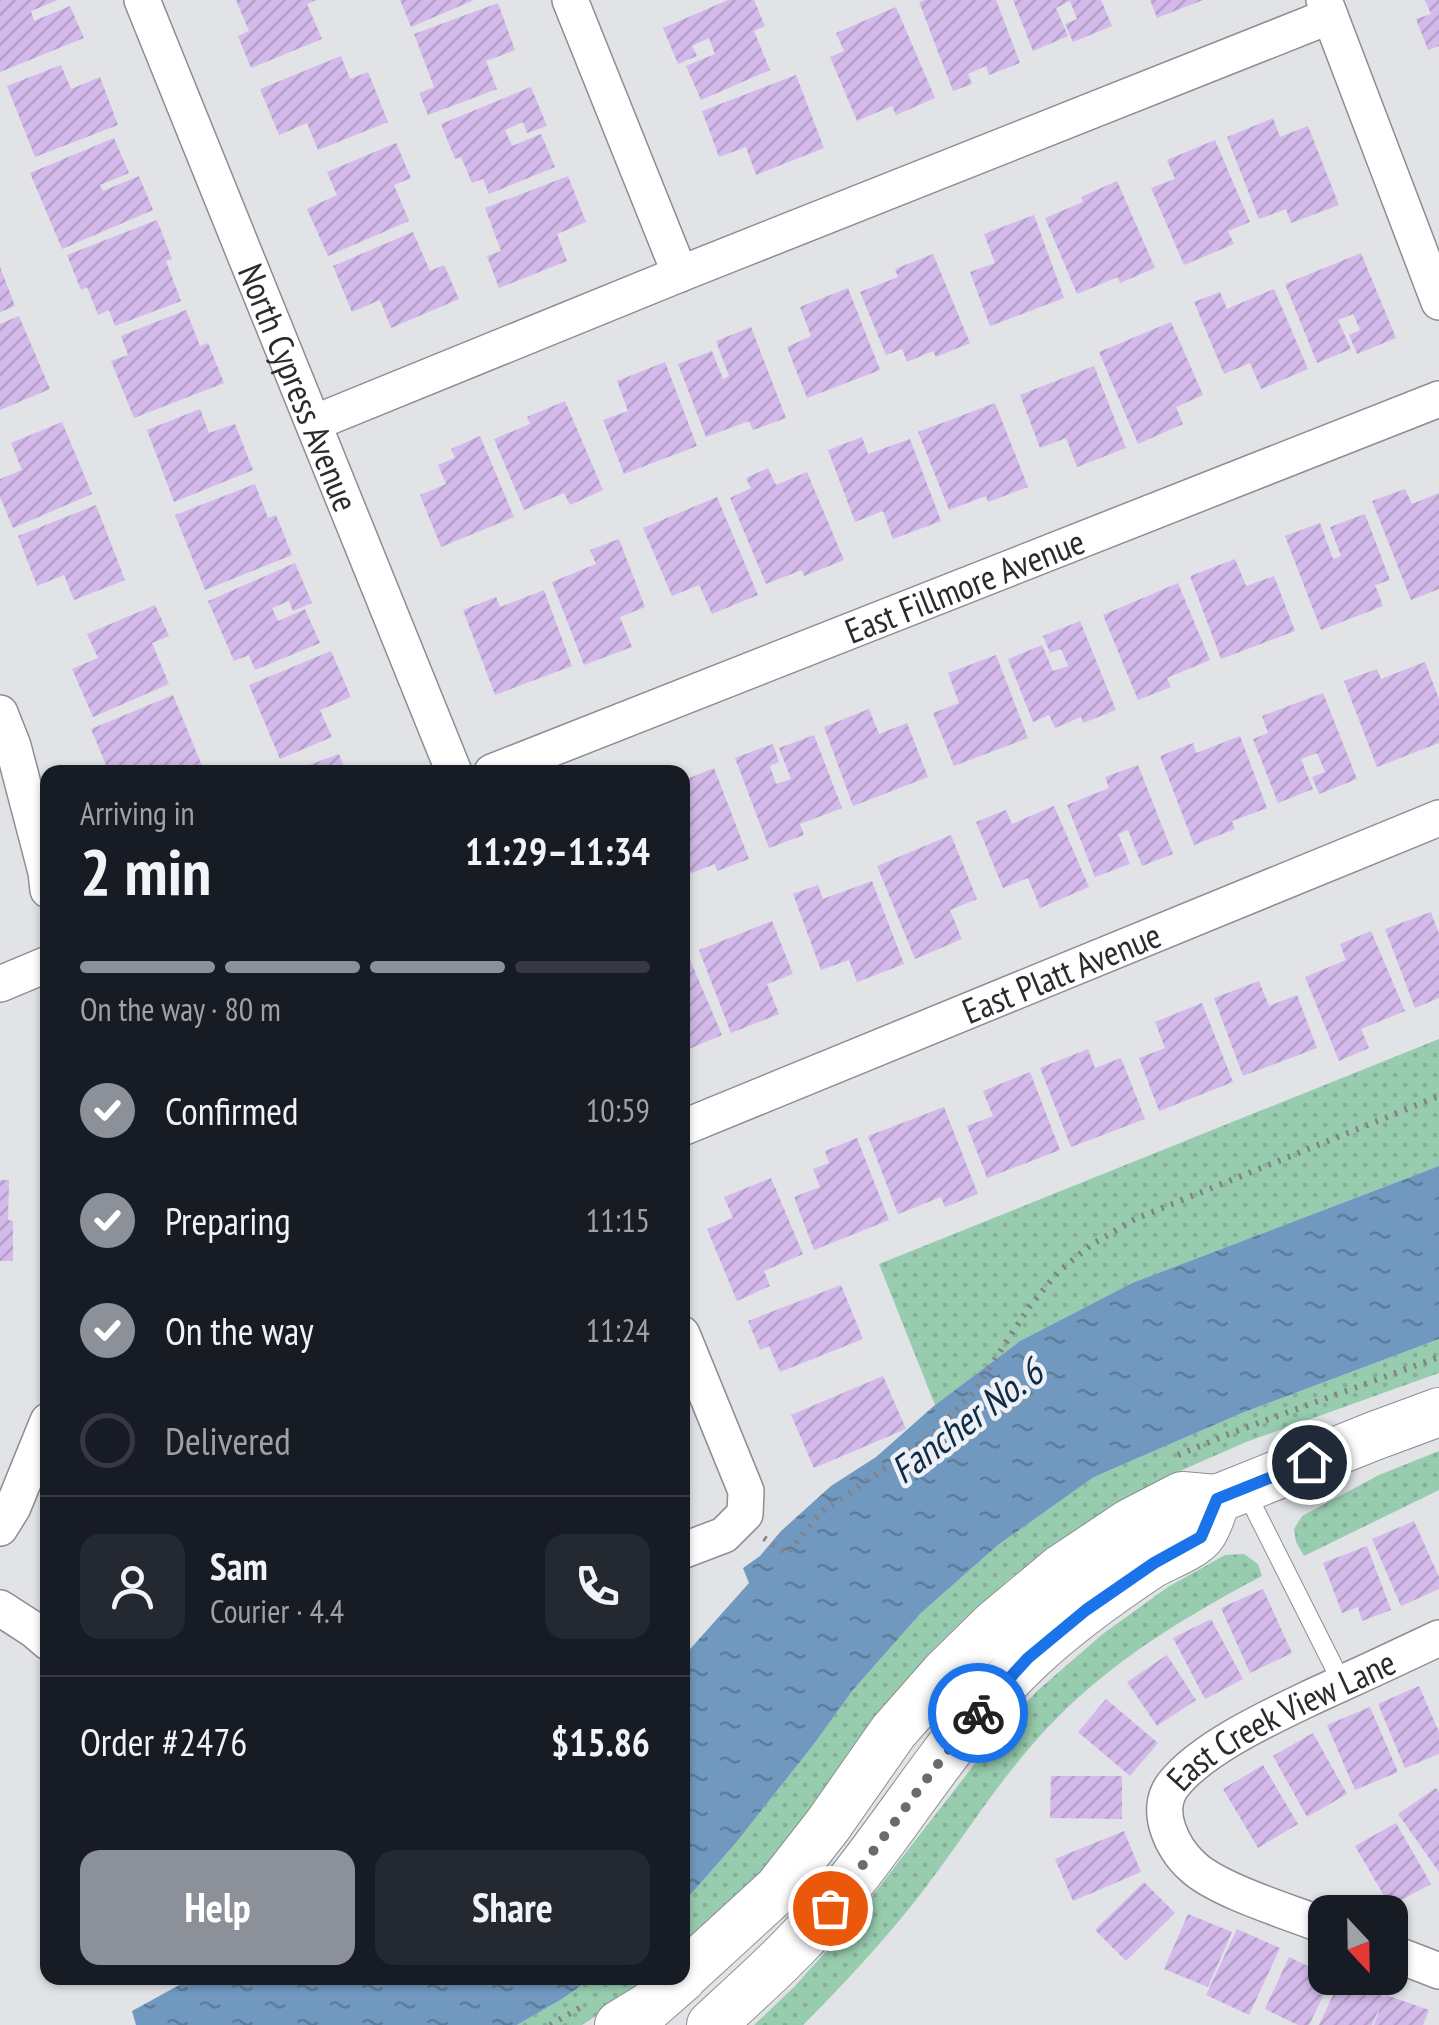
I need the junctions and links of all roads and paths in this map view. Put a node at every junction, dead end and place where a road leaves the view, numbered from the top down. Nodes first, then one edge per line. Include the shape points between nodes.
1 (142, 0) edge
2 (570, 0) edge
3 (1327, 8) edge
4 (680, 274) junction
5 (1439, 302) edge
6 (1439, 399) edge
7 (314, 423) junction
8 (0, 713) edge
9 (451, 765) edge
10 (510, 765) edge
11 (1439, 818) edge
12 (40, 849) edge
13 (40, 967) edge
14 (0, 984) edge
15 (1439, 1096) edge
16 (690, 1125) edge
17 (690, 1354) edge
18 (1439, 1412) edge
19 (40, 1441) edge
20 (1230, 1493) junction
21 (754, 1526) junction
22 (0, 1528) edge
23 (690, 1549) edge
24 (0, 1608) edge
25 (40, 1635) edge
26 (1439, 1638) edge
27 (1342, 1683) junction
28 (1308, 1919) edge
29 (1408, 1957) edge
30 (1437, 1966) edge
31 (690, 1970) edge
32 (673, 1985) edge
33 (620, 2025) edge
34 (711, 2025) edge

1 - 7 street, North Cypress Avenue
2 - 4 street
3 - 4 street
3 - 5 street
4 - 7 street
6 - 10 street, East Fillmore Avenue
7 - 9 street, North Cypress Avenue
8 - 12 street
11 - 16 street, East Platt Avenue
13 - 14 street
15 - 21 path via 1135,1219 1090,1245 1058,1272 972,1394 925,1441 821,1512 787,1554
17 - 21 street
18 - 20 street
19 - 22 street
20 - 27 lane
20 - 31 street via 1182,1496 1130,1523 995,1624 893,1732 778,1889
20 - 34 street via 1201,1537 1086,1610 1028,1658 938,1762 830,1908
21 - 23 street
24 - 25 street
26 - 27 street, East Creek View Lane
27 - 28 street, East Creek View Lane via 1200,1760 1170,1787 1165,1808 1168,1832 1194,1868
29 - 30 street
32 - 33 street

